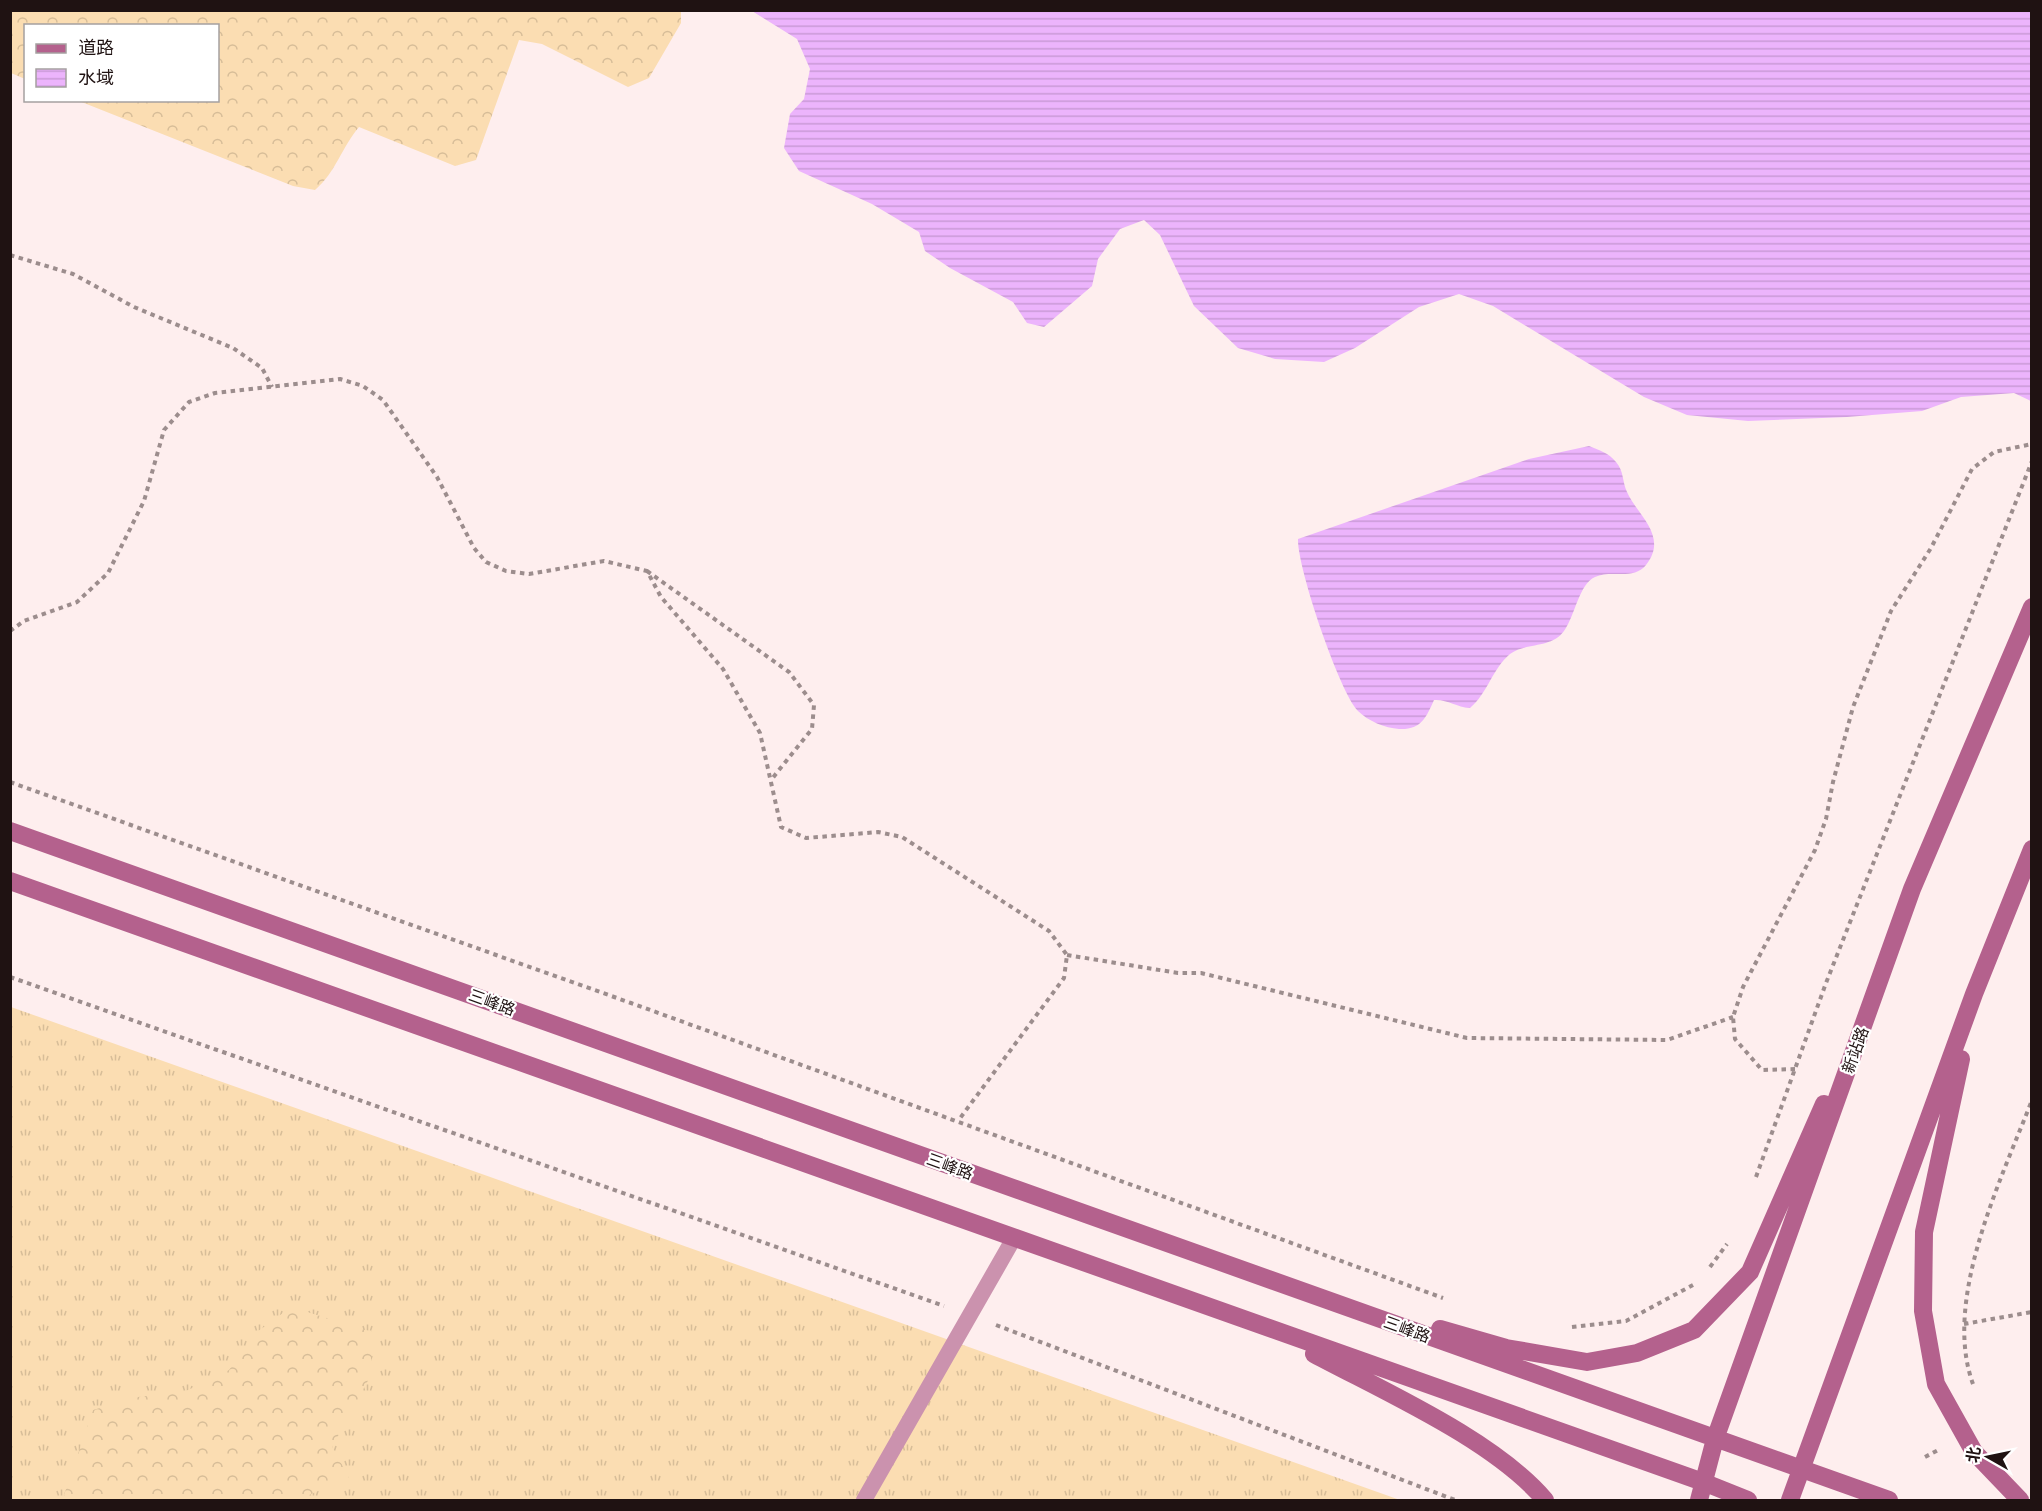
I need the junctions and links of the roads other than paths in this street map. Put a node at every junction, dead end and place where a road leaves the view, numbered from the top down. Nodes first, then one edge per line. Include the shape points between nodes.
1 (2031, 607) edge
2 (10, 831) edge
3 (2031, 849) edge
4 (10, 882) edge
5 (1887, 960) junction
6 (1974, 994) junction
7 (1014, 1238) junction
8 (1274, 1282) junction
9 (1262, 1326) junction
10 (1715, 1440) junction
11 (1802, 1469) junction
12 (1703, 1482) junction
13 (864, 1500) edge
14 (1545, 1500) edge
15 (1699, 1500) edge
16 (1748, 1500) edge
17 (1790, 1500) edge
18 (1889, 1500) edge
19 (2020, 1500) edge

1 - 5 main road, 新站路 via 1912,889
2 - 8 main road, 三峰路
3 - 6 main road
4 - 7 main road
5 - 8 main road via 1750,1272 1694,1330 1637,1353 1587,1362 1506,1348
5 - 10 main road, 新站路
6 - 11 main road
6 - 19 main road via 1924,1232 1923,1311 1936,1384 1974,1452
7 - 9 main road
7 - 13 lane
8 - 10 main road, 三峰路
9 - 12 main road
9 - 14 main road via 1454,1429 1530,1483
10 - 11 main road, 三峰路
10 - 12 main road, 新站路
11 - 17 main road
11 - 18 main road, 三峰路
12 - 15 main road, 新站路
12 - 16 main road

